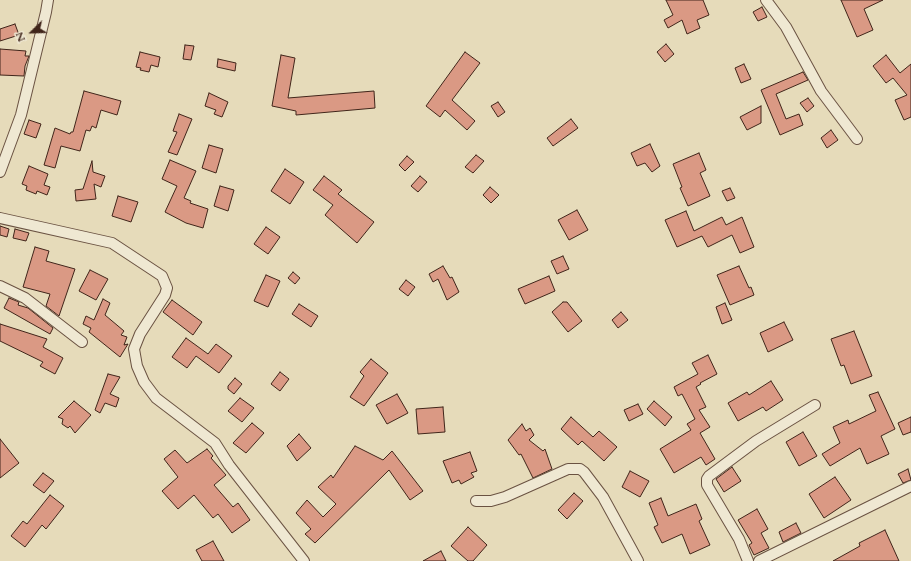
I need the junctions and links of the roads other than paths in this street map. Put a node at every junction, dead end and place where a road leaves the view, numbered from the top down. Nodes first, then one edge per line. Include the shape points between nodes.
1 (48, 0) edge
2 (766, 0) edge
3 (857, 139) dead end
4 (0, 172) edge
5 (0, 218) edge
6 (0, 286) edge
7 (82, 342) dead end
8 (815, 405) dead end
9 (911, 486) edge
10 (476, 501) dead end
11 (304, 561) edge
12 (638, 561) edge
13 (748, 561) edge
14 (758, 561) edge

1 - 4 street via 21,115
2 - 3 street via 786,27 821,91
5 - 11 street via 112,243 162,276 167,288 165,295 140,334 134,349 137,366 144,382 156,398 215,443 229,465
6 - 7 street via 25,298
8 - 13 street via 756,441 709,476 707,485 739,540
9 - 14 street
10 - 12 street via 491,501 505,497 560,472 572,468 580,469 603,497

